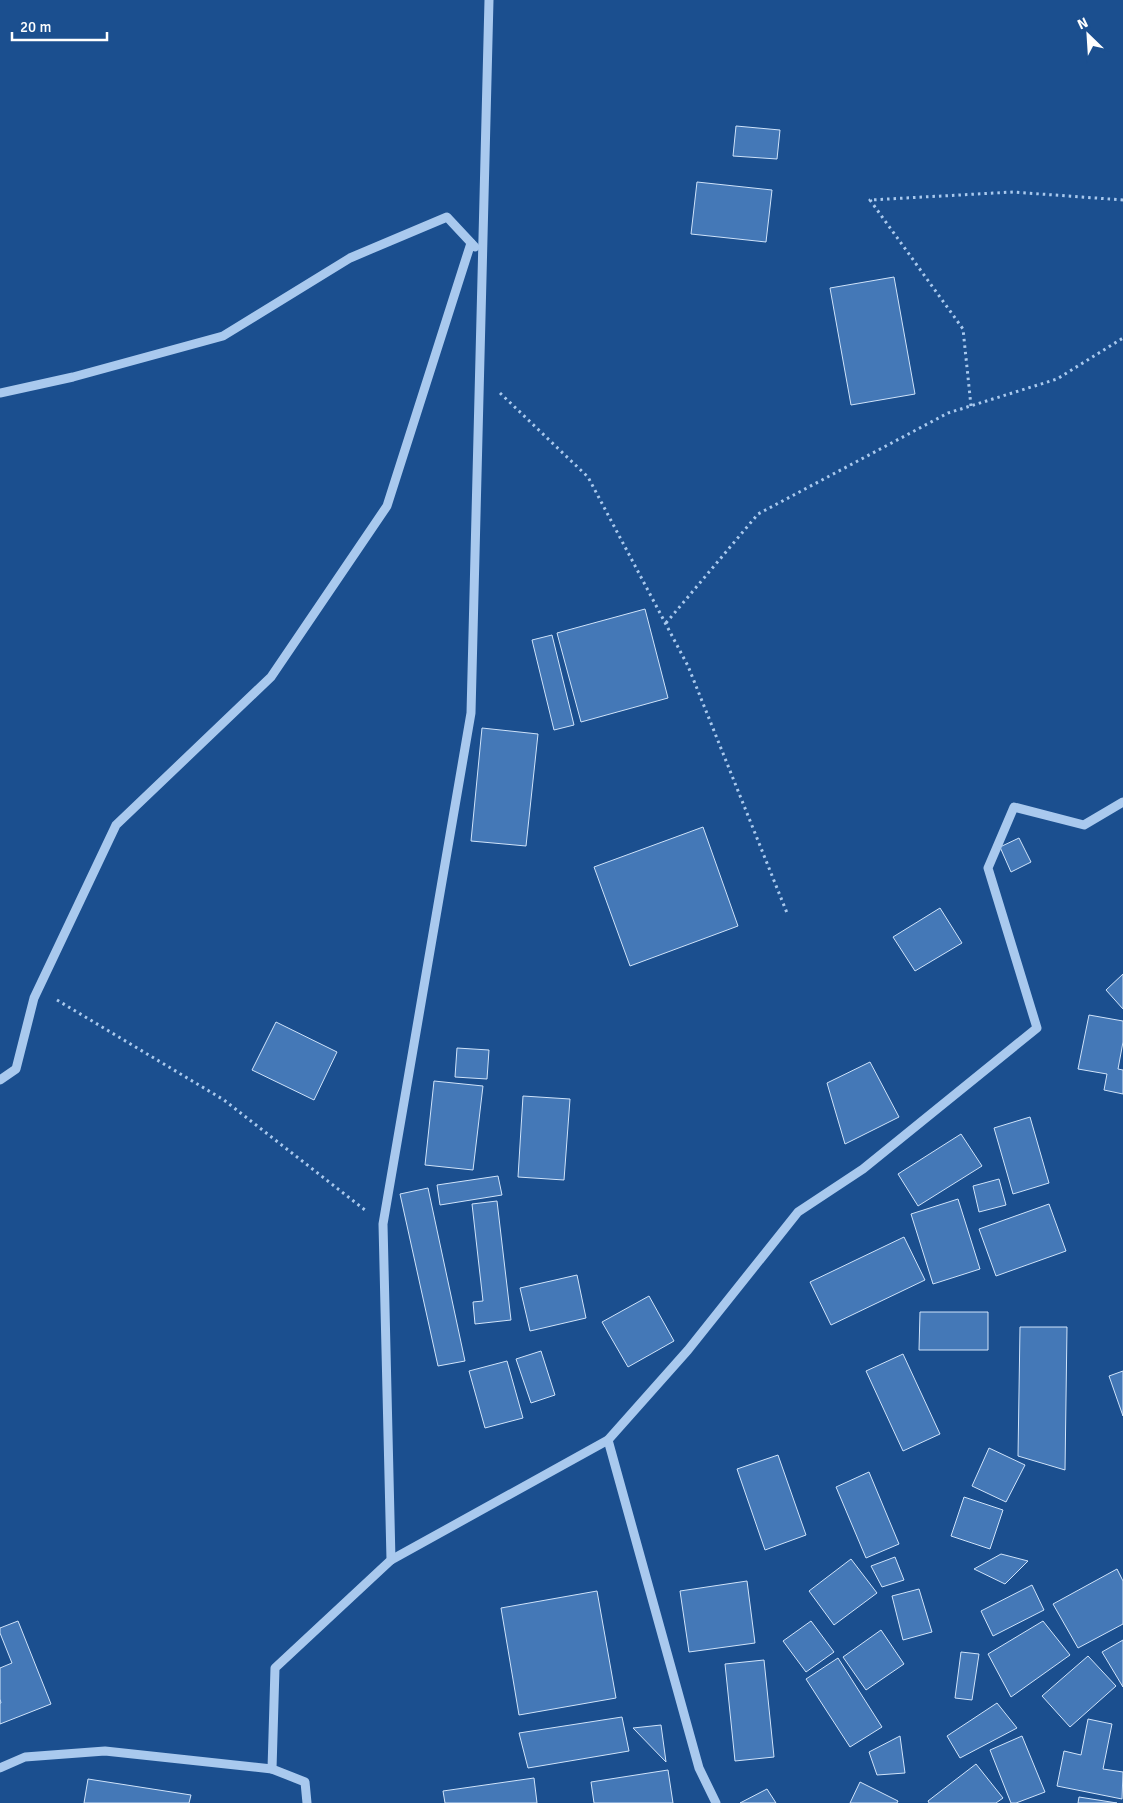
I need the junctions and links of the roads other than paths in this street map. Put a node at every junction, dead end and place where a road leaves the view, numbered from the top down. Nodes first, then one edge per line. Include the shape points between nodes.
1 (489, 0) edge
2 (471, 243) junction
3 (482, 254) junction
4 (0, 393) edge
5 (1123, 802) edge
6 (0, 1080) edge
7 (608, 1440) junction
8 (391, 1560) junction
9 (0, 1768) edge
10 (272, 1769) junction
11 (307, 1803) edge
12 (716, 1803) edge

1 - 3 street
2 - 3 street
2 - 4 street via 447,217 350,258 223,336 73,377
2 - 6 street via 387,506 271,677 116,825 34,998 16,1069
3 - 8 street via 471,714 383,1224
5 - 7 street via 1084,825 1014,807 988,868 1037,1028 863,1169 798,1212 688,1350
7 - 8 street
7 - 12 street via 699,1768
8 - 10 street via 275,1668
9 - 10 street via 24,1757 105,1751
10 - 11 street via 305,1782

